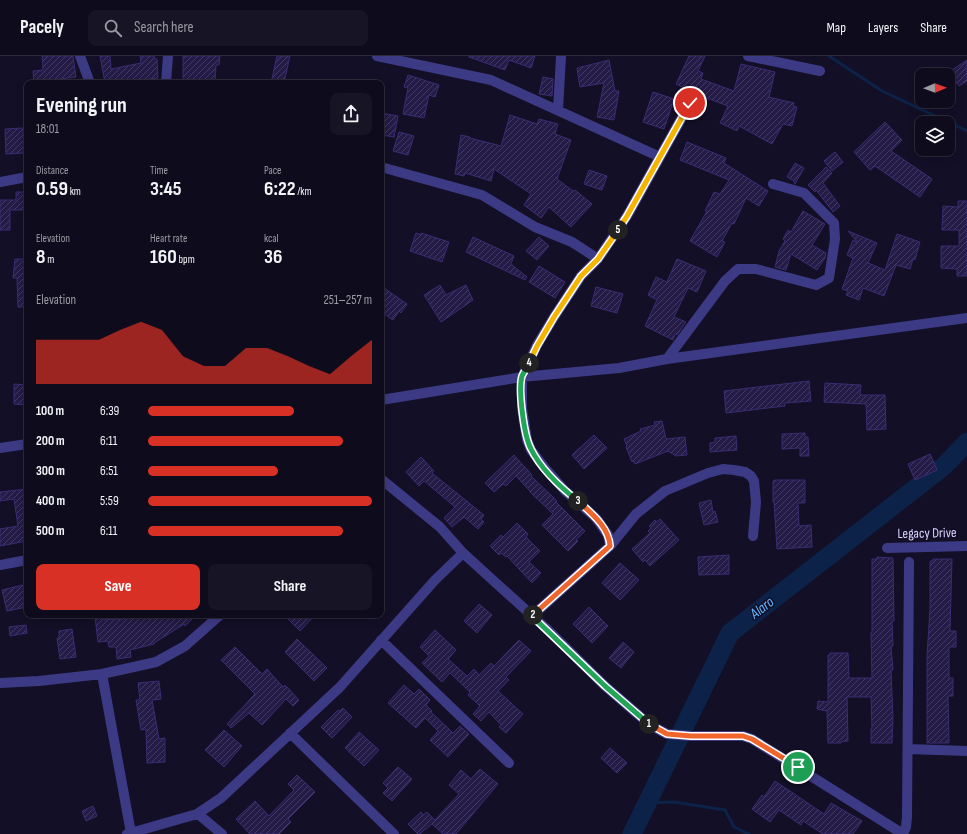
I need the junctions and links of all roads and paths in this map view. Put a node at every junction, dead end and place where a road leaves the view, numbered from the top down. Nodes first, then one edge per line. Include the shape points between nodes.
1 (80, 56) edge
2 (168, 56) edge
3 (377, 56) edge
4 (561, 56) edge
5 (748, 56) edge
6 (820, 71) dead end
7 (89, 80) edge
8 (166, 80) edge
9 (690, 103) dead end
10 (558, 110) junction
11 (660, 156) junction
12 (384, 168) edge
13 (24, 178) edge
14 (0, 182) edge
15 (773, 184) dead end
16 (598, 259) junction
17 (967, 318) edge
18 (667, 359) junction
19 (522, 377) junction
20 (384, 400) edge
21 (24, 444) edge
22 (0, 448) edge
23 (384, 480) edge
24 (753, 536) dead end
25 (610, 546) junction
26 (967, 546) edge
27 (887, 548) dead end
28 (463, 553) junction
29 (24, 561) edge
30 (909, 562) dead end
31 (0, 565) edge
32 (532, 616) junction
33 (217, 618) edge
34 (381, 640) junction
35 (102, 674) junction
36 (1, 680) edge
37 (290, 733) junction
38 (908, 749) junction
39 (967, 750) edge
40 (509, 763) dead end
41 (198, 814) junction
42 (129, 833) edge
43 (222, 834) edge
44 (394, 834) edge
45 (903, 834) edge

1 - 7 street
2 - 8 street
3 - 10 street via 491,80
4 - 10 street
5 - 6 street
9 - 11 street
10 - 11 street
11 - 16 street via 627,216
12 - 16 street via 482,195 535,227 572,242
13 - 14 street
15 - 18 street via 804,193 834,223 835,239 829,278 816,285 756,269 738,269 724,281
16 - 19 street via 581,276 554,317
17 - 18 street
18 - 19 street via 619,368
19 - 20 street
19 - 25 street via 522,408 531,450 565,491 596,518 608,535
21 - 22 street
23 - 28 street via 440,527
24 - 25 street via 756,502 754,481 745,472 723,469 665,491 636,514
25 - 32 street
26 - 27 street, Legacy Drive
28 - 32 street
28 - 34 street
29 - 31 street
30 - 38 street
32 - 45 street via 605,686 650,724 667,734 743,736 752,739
33 - 35 street via 185,646 156,662
34 - 37 street via 340,687
34 - 40 street
35 - 36 street via 39,681
35 - 42 street
37 - 41 street via 221,798
37 - 44 street
38 - 39 street
38 - 45 street via 907,818
41 - 42 street
41 - 43 street

